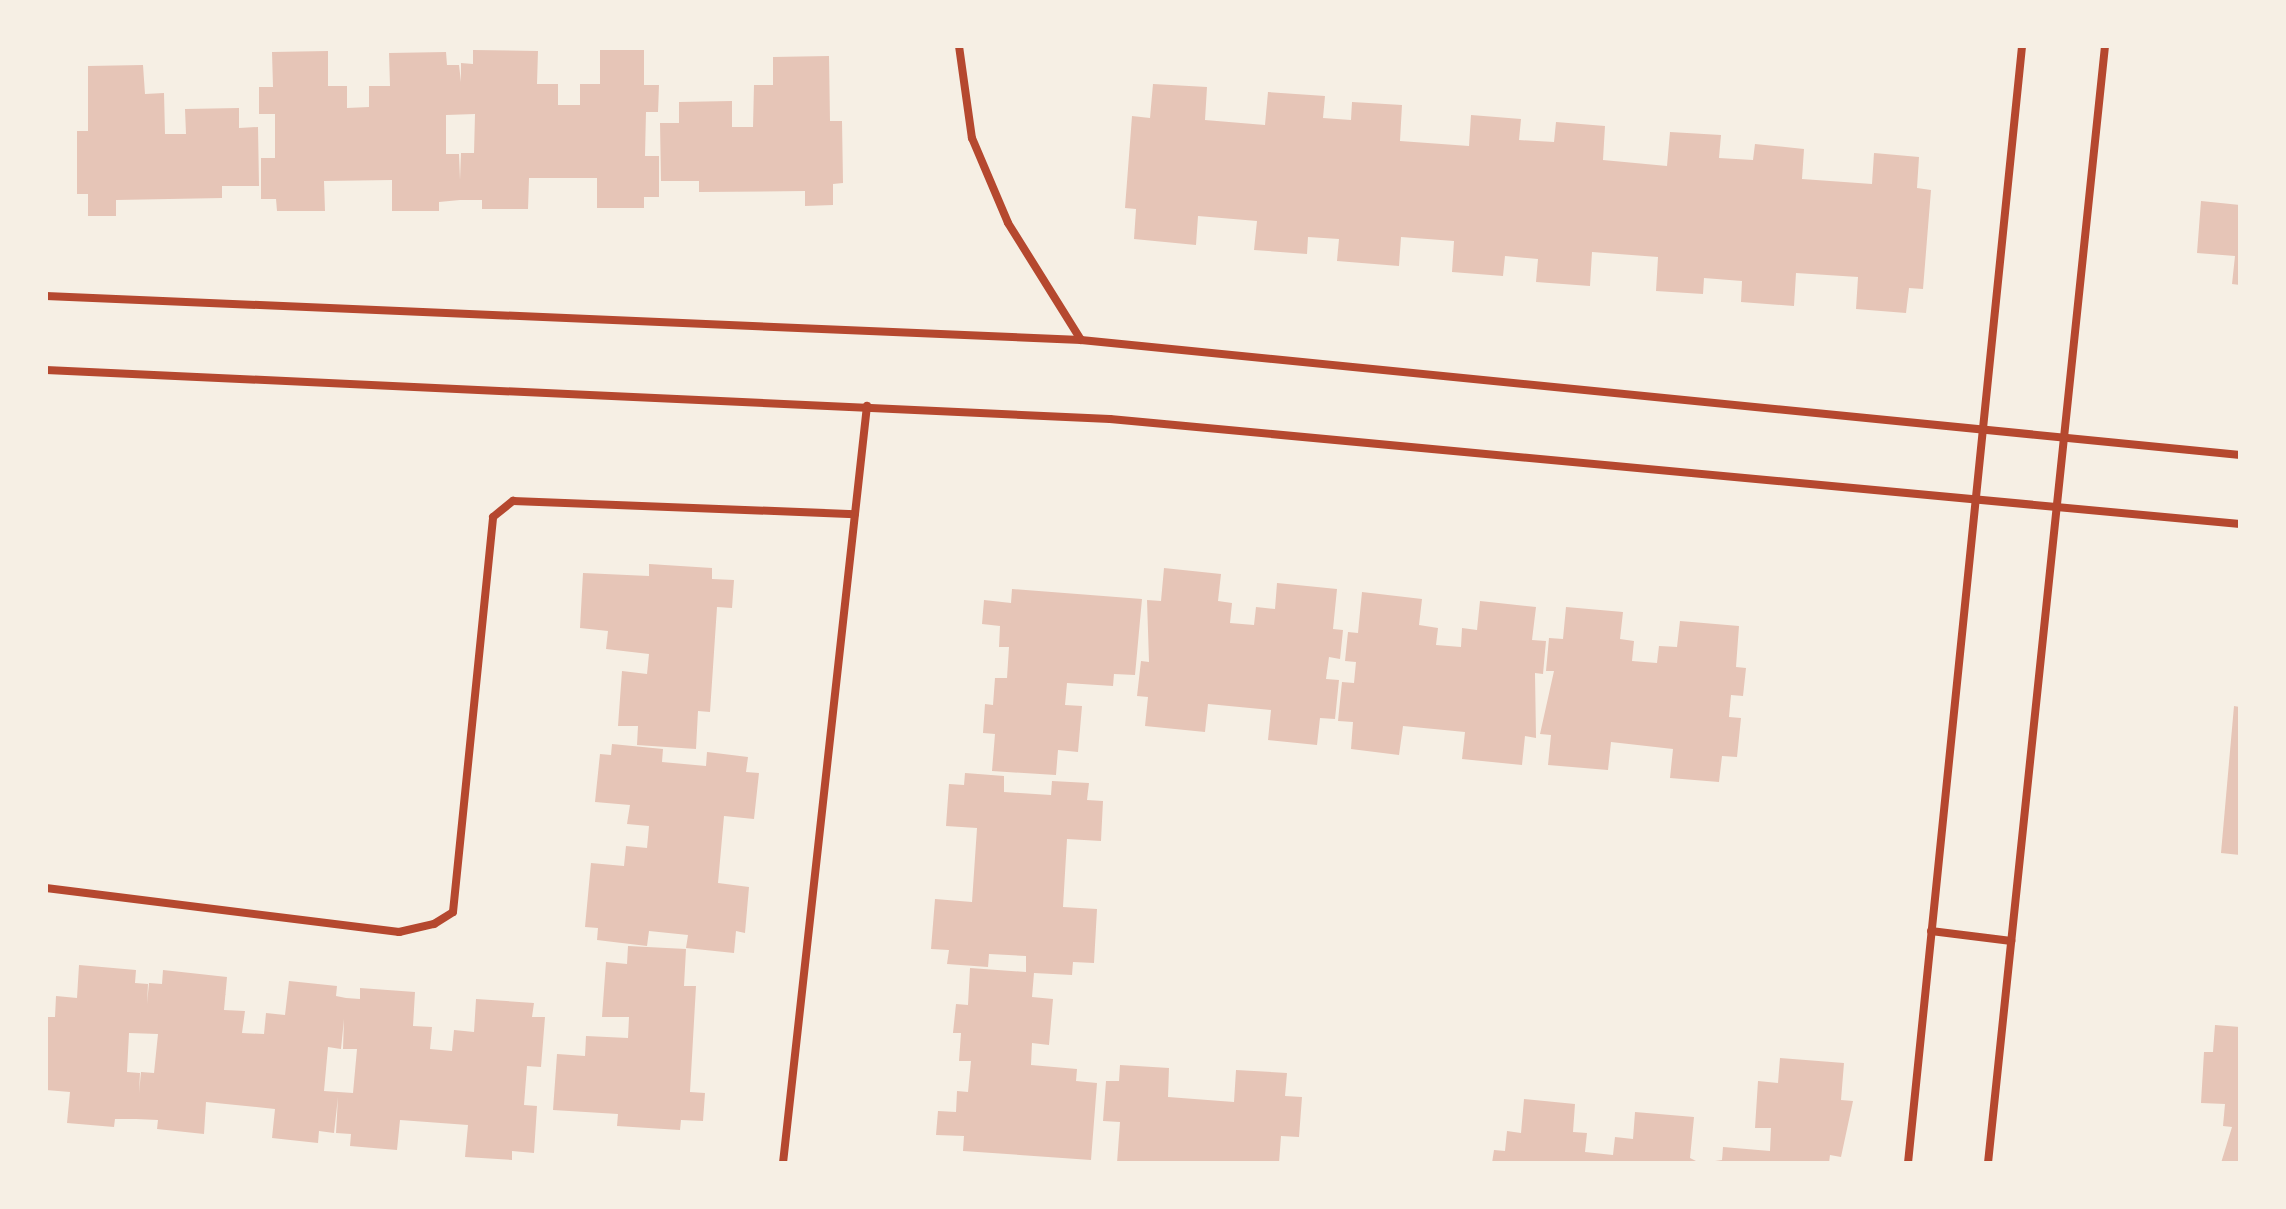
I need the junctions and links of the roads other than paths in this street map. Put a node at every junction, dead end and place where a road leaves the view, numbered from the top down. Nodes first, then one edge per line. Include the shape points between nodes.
1 (959, 46) edge
2 (2022, 46) edge
3 (2105, 46) edge
4 (46, 296) edge
5 (1081, 340) junction
6 (46, 370) edge
7 (867, 406) junction
8 (1980, 427) junction
9 (2065, 436) junction
10 (2240, 455) edge
11 (1972, 497) junction
12 (2058, 506) junction
13 (855, 514) junction
14 (2240, 524) edge
15 (46, 888) edge
16 (1931, 931) junction
17 (2011, 941) junction
18 (783, 1163) edge
19 (1908, 1163) edge
20 (1988, 1163) edge

1 - 5 street via 978,152 1008,223
2 - 8 street
3 - 9 street
4 - 5 street
5 - 8 street
6 - 7 street
7 - 11 street via 1110,419
7 - 13 street
8 - 9 street
8 - 11 street
9 - 10 street
9 - 12 street
11 - 12 street
11 - 16 street
12 - 14 street
12 - 17 street
13 - 15 street via 513,501 493,517 453,912 434,924 399,932
13 - 18 street
16 - 17 street
16 - 19 street
17 - 20 street

